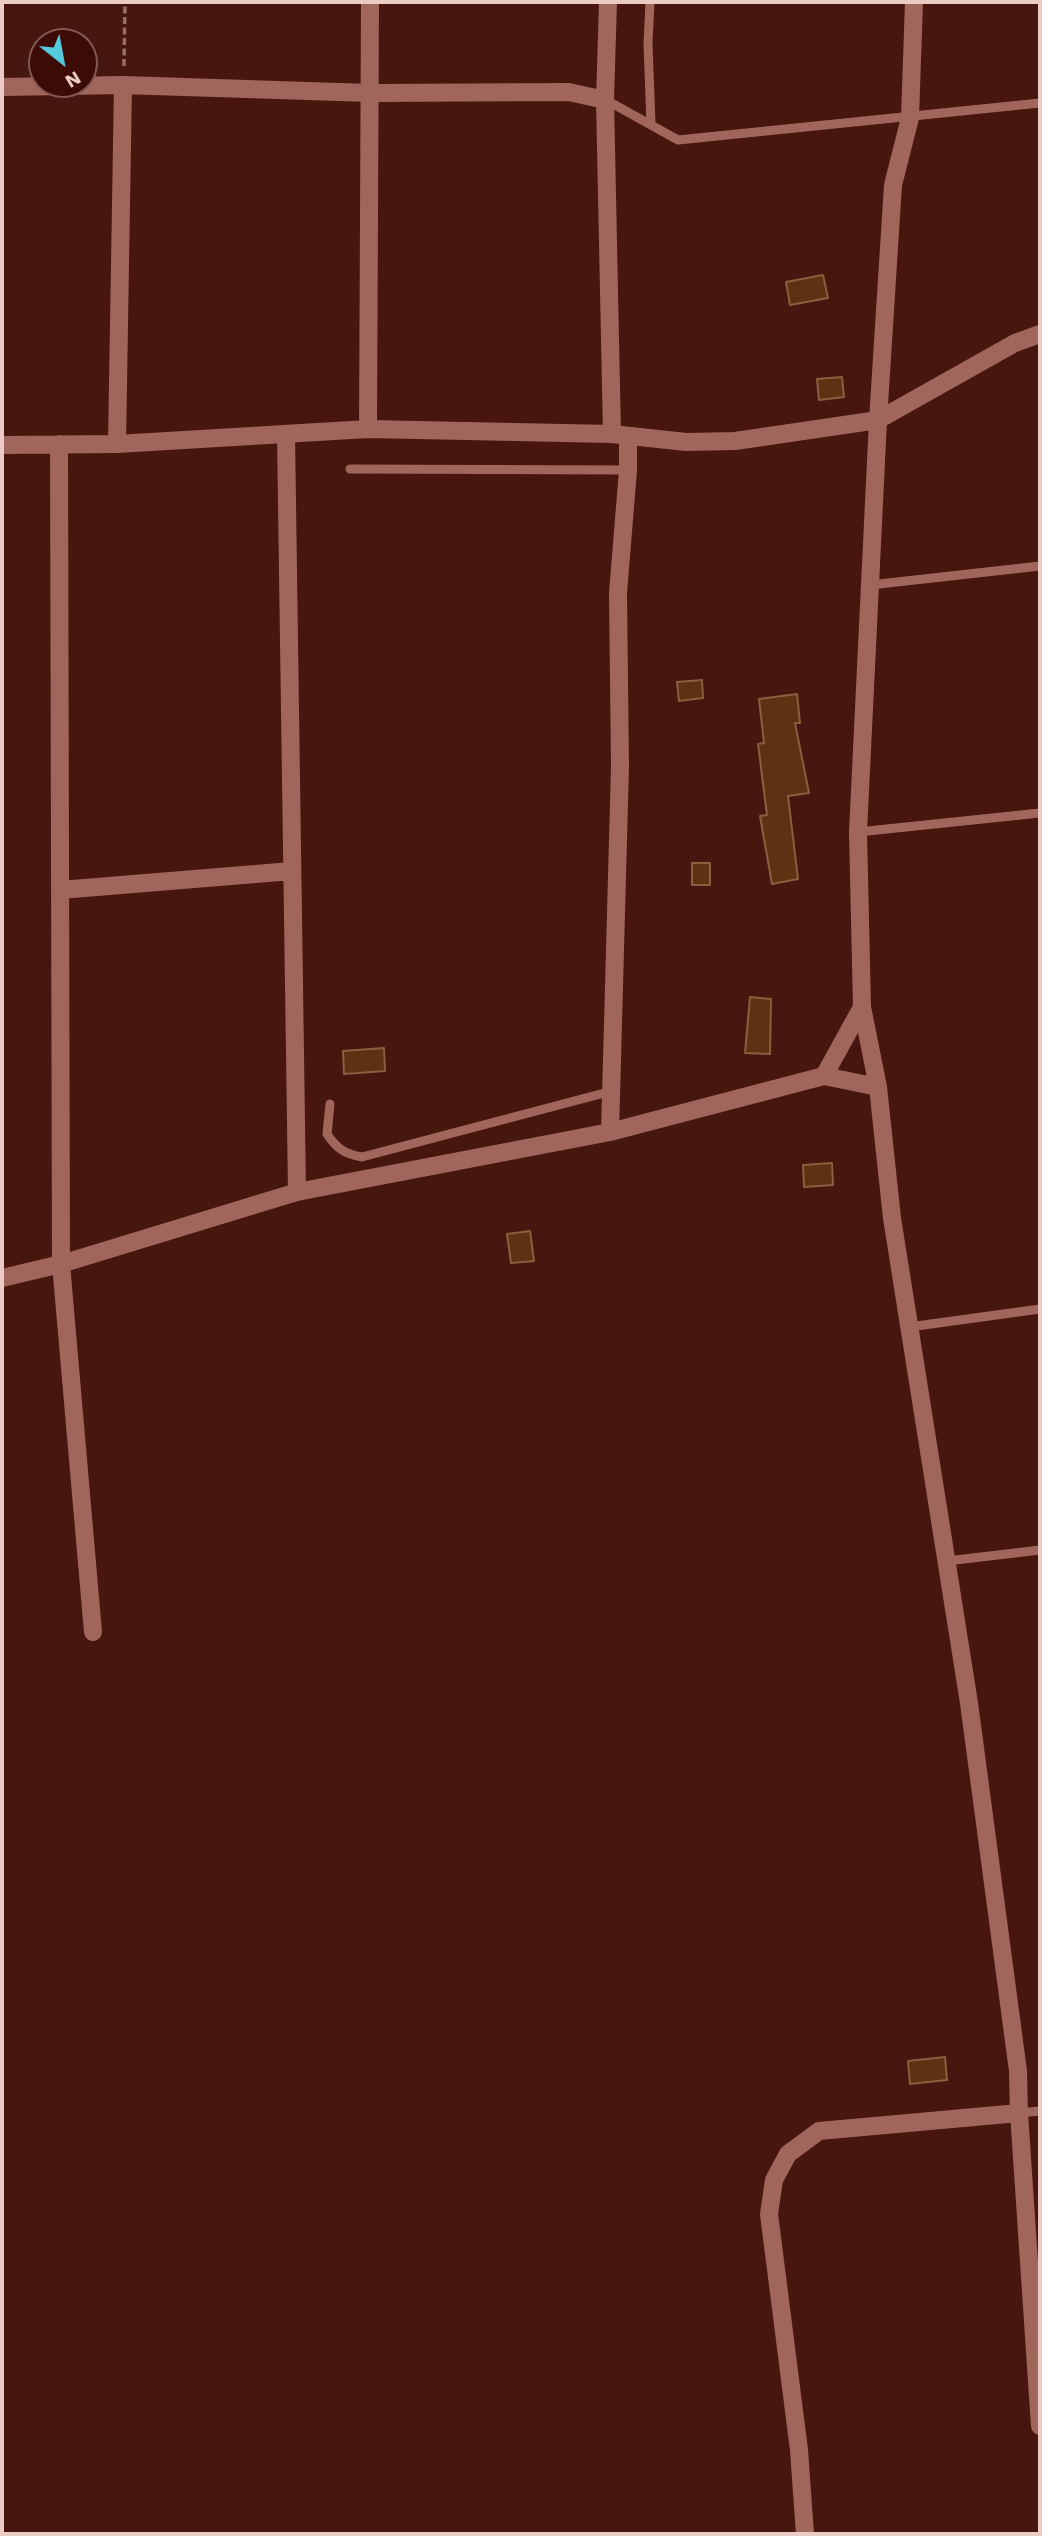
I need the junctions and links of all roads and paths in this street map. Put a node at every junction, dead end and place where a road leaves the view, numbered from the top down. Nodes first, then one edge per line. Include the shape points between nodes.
1 (125, 2) edge
2 (370, 2) edge
3 (608, 2) edge
4 (650, 2) edge
5 (914, 2) edge
6 (123, 85) junction
7 (2, 87) edge
8 (370, 93) junction
9 (605, 100) junction
10 (1040, 103) edge
11 (910, 118) junction
12 (651, 125) junction
13 (1040, 334) edge
14 (878, 420) junction
15 (368, 429) junction
16 (286, 434) junction
17 (620, 435) junction
18 (59, 444) junction
19 (117, 444) junction
20 (2, 445) edge
21 (350, 469) dead end
22 (628, 470) junction
23 (1040, 566) edge
24 (870, 585) junction
25 (1040, 813) edge
26 (858, 832) junction
27 (292, 871) junction
28 (60, 890) junction
29 (862, 1007) junction
30 (824, 1076) junction
31 (878, 1087) junction
32 (612, 1091) junction
33 (330, 1104) dead end
34 (610, 1132) junction
35 (297, 1192) junction
36 (61, 1264) junction
37 (2, 1278) edge
38 (1040, 1309) edge
39 (909, 1326) junction
40 (1040, 1550) edge
41 (947, 1561) junction
42 (93, 1632) dead end
43 (1040, 2111) edge
44 (1019, 2113) junction
45 (1038, 2366) edge
46 (1040, 2426) edge
47 (805, 2534) edge

1 - 6 path
2 - 8 street
3 - 9 street
4 - 12 lane
5 - 11 street
6 - 7 street
6 - 8 street
6 - 19 street
8 - 9 street via 569,92
8 - 15 street
9 - 12 lane
9 - 17 street
10 - 11 lane
11 - 12 lane via 678,140
11 - 14 street via 893,185
13 - 14 street via 1015,343
14 - 17 street via 735,441 685,442
14 - 24 street
15 - 16 street
15 - 17 street
16 - 19 street
16 - 27 street
17 - 22 street
18 - 19 street
18 - 20 street
18 - 28 street
21 - 22 lane
22 - 32 street via 618,593 620,767
23 - 24 lane
24 - 26 street
25 - 26 lane
26 - 29 street
27 - 28 street
27 - 35 street
28 - 36 street
29 - 30 street
29 - 31 street
30 - 31 street
30 - 34 street
31 - 39 street
32 - 33 lane via 362,1157 335,1147 327,1134
32 - 34 street
34 - 35 street
35 - 36 street
36 - 37 street
36 - 42 street
38 - 39 lane
39 - 41 street
40 - 41 lane
41 - 44 street via 1018,2071
43 - 44 lane
44 - 45 street
44 - 47 street via 819,2131 788,2154 774,2180 769,2214
45 - 46 street

